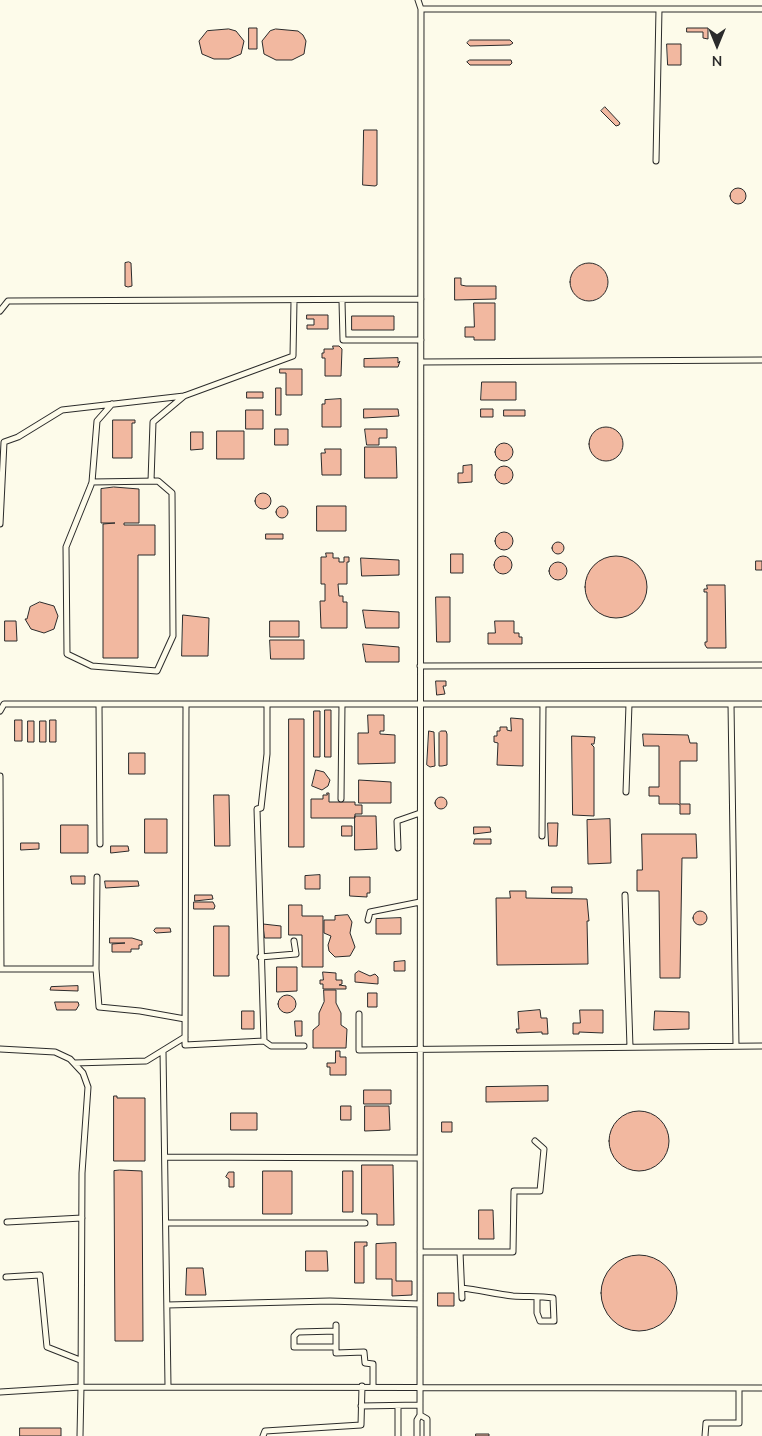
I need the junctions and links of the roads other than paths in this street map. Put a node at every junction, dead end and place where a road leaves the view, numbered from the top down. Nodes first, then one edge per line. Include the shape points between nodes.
1 (418, 0) edge
2 (421, 9) junction
3 (659, 9) junction
4 (762, 9) edge
5 (656, 161) dead end
6 (421, 299) junction
7 (294, 301) junction
8 (342, 301) junction
9 (0, 312) edge
10 (421, 340) junction
11 (762, 360) edge
12 (421, 362) junction
13 (184, 396) junction
14 (112, 404) junction
15 (151, 481) junction
16 (92, 482) junction
17 (0, 524) edge
18 (762, 664) edge
19 (420, 666) junction
20 (99, 704) junction
21 (186, 704) junction
22 (266, 704) junction
23 (342, 704) junction
24 (420, 704) junction
25 (543, 704) junction
26 (629, 704) junction
27 (731, 704) junction
28 (762, 704) edge
29 (0, 711) edge
30 (0, 776) edge
31 (626, 792) dead end
32 (341, 799) dead end
33 (420, 813) junction
34 (542, 836) dead end
35 (100, 844) dead end
36 (398, 848) dead end
37 (98, 878) dead end
38 (624, 895) dead end
39 (420, 902) junction
40 (368, 920) dead end
41 (294, 941) dead end
42 (260, 956) junction
43 (96, 968) junction
44 (0, 969) edge
45 (359, 1014) dead end
46 (185, 1019) junction
47 (185, 1037) junction
48 (264, 1041) junction
49 (304, 1046) dead end
50 (736, 1046) junction
51 (762, 1046) edge
52 (630, 1047) junction
53 (0, 1049) edge
54 (420, 1049) junction
55 (163, 1050) junction
56 (74, 1063) junction
57 (535, 1141) dead end
58 (165, 1157) junction
59 (420, 1158) junction
60 (82, 1218) junction
61 (7, 1222) dead end
62 (166, 1223) junction
63 (365, 1223) dead end
64 (420, 1252) junction
65 (460, 1252) junction
66 (6, 1277) dead end
67 (462, 1288) junction
68 (537, 1296) junction
69 (462, 1298) dead end
70 (420, 1304) junction
71 (167, 1305) junction
72 (336, 1347) junction
73 (80, 1360) junction
74 (168, 1386) junction
75 (362, 1386) junction
76 (373, 1386) junction
77 (420, 1386) junction
78 (81, 1387) junction
79 (739, 1388) junction
80 (762, 1388) edge
81 (0, 1392) edge
82 (420, 1405) junction
83 (361, 1406) junction
84 (398, 1406) junction
85 (420, 1415) junction
86 (80, 1436) edge
87 (263, 1436) edge
88 (398, 1436) edge
89 (417, 1436) edge
90 (428, 1436) edge
91 (705, 1436) edge

1 - 2 lane
2 - 3 lane
2 - 6 lane
3 - 4 lane
3 - 5 lane
6 - 8 lane
6 - 10 lane
7 - 8 lane
7 - 9 lane via 8,301
7 - 13 lane via 293,356
8 - 10 lane via 343,340
10 - 12 lane
11 - 12 lane
12 - 19 lane
13 - 14 lane
13 - 15 lane via 153,422
14 - 16 lane via 97,420
14 - 17 lane via 62,410 4,442
15 - 16 lane
15 - 16 lane via 158,481 172,493 173,636 157,671 92,666 67,654 66,547
18 - 19 lane
19 - 24 lane
20 - 21 lane
20 - 29 lane via 4,704
20 - 35 lane
21 - 22 lane
21 - 46 lane
22 - 23 lane
22 - 42 lane via 267,754 261,808 257,809
23 - 24 lane
23 - 32 lane
24 - 25 lane
24 - 33 lane
25 - 26 lane
25 - 34 lane
26 - 27 lane
26 - 31 lane
27 - 28 lane
27 - 50 lane
30 - 44 lane
33 - 36 lane via 397,821
33 - 39 lane
37 - 43 lane
38 - 52 lane
39 - 40 lane via 370,912
39 - 54 lane
41 - 42 lane via 296,954
42 - 48 lane
43 - 44 lane
43 - 46 lane via 99,1007
45 - 54 lane via 359,1050
46 - 47 lane
47 - 48 lane via 185,1045
47 - 55 lane
48 - 49 lane via 271,1046
50 - 51 lane
50 - 52 lane
52 - 54 lane
53 - 56 lane via 55,1052
54 - 59 lane
55 - 56 lane via 146,1061
55 - 58 lane
56 - 60 lane via 88,1086
57 - 65 lane via 544,1149 540,1191 514,1191 513,1252
58 - 59 lane
58 - 62 lane
59 - 64 lane
60 - 61 lane
60 - 73 lane
62 - 63 lane
62 - 71 lane
64 - 65 lane
64 - 70 lane
65 - 67 lane
66 - 73 lane via 40,1275 47,1347
67 - 68 lane
67 - 69 lane
68 - 68 lane via 553,1298 554,1321 540,1320
70 - 71 lane
70 - 77 lane
71 - 74 lane
72 - 72 lane via 336,1328 298,1332 294,1336 294,1347
72 - 76 lane via 336,1353 364,1352 364,1363 373,1364
73 - 78 lane
74 - 75 lane
74 - 78 lane
75 - 76 lane
75 - 83 lane
76 - 77 lane
77 - 79 lane
77 - 82 lane
78 - 81 lane
78 - 86 lane
79 - 80 lane
79 - 91 lane via 739,1423 706,1423
82 - 84 lane
82 - 85 lane
83 - 84 lane
83 - 87 lane via 361,1426 265,1431
84 - 88 lane
85 - 89 lane
85 - 90 lane via 427,1419

